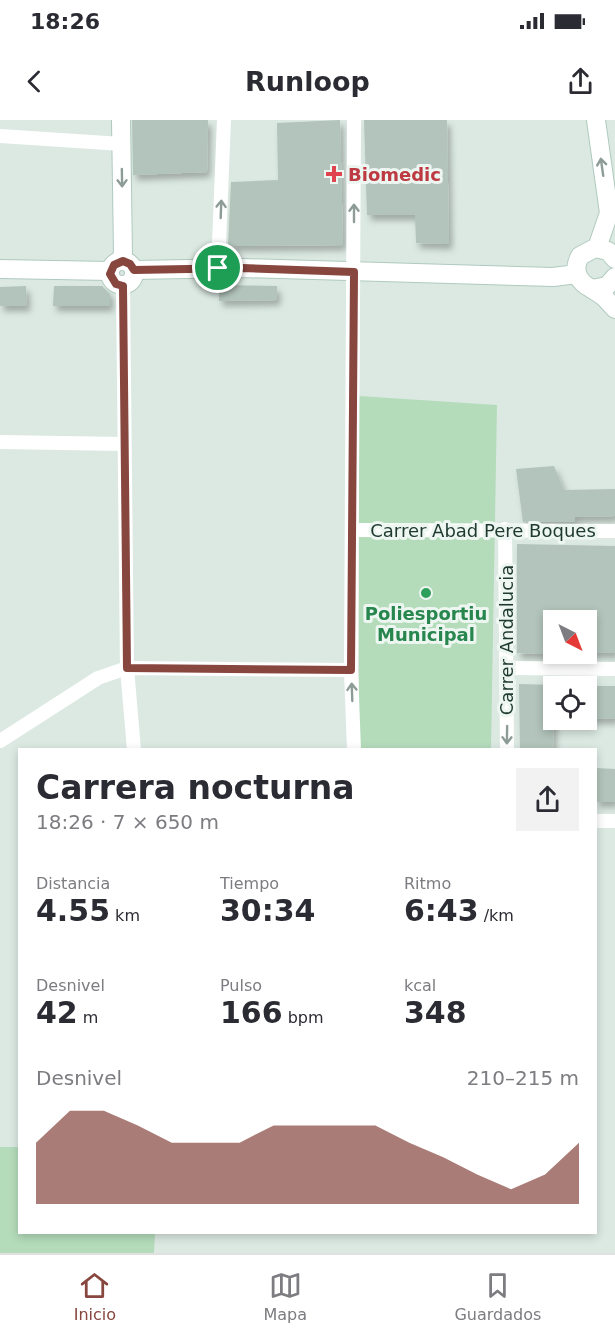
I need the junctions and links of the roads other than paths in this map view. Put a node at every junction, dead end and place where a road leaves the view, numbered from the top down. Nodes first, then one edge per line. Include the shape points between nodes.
1 (121, 120) edge
2 (224, 120) edge
3 (354, 120) edge
4 (596, 120) edge
5 (0, 136) edge
6 (122, 144) junction
7 (612, 209) edge
8 (597, 248) junction
9 (615, 259) edge
10 (121, 267) junction
11 (218, 268) junction
12 (0, 269) edge
13 (354, 272) junction
14 (577, 274) junction
15 (615, 277) edge
16 (123, 286) joint
17 (592, 289) junction
18 (615, 309) edge
19 (0, 442) edge
20 (124, 444) junction
21 (505, 529) junction
22 (352, 530) junction
23 (615, 531) edge
24 (127, 668) junction
25 (508, 668) junction
26 (615, 669) edge
27 (351, 670) junction
28 (0, 741) edge
29 (134, 748) edge
30 (354, 748) edge
31 (507, 748) edge
32 (597, 821) edge
33 (615, 822) edge

1 - 6 street
11 -> 2 street
13 -> 3 street
7 -> 4 street
5 - 6 street
6 -> 10 street
7 - 8 street
8 - 9 street via 608,251
8 - 14 street via 580,256
10 - 11 street
10 - 12 street
10 - 16 street via 133,280
11 - 13 street
13 - 14 street via 553,277
13 - 22 street
14 - 17 street via 583,285
15 - 17 street via 607,286
16 - 20 street
17 - 18 street
19 - 20 street
20 - 24 street
21 - 22 street, Carrer Abad Pere Boques
21 - 23 street, Carrer Abad Pere Boques
21 - 25 street, Carrer Andalucia
22 - 27 street
24 - 27 street
24 - 28 street via 98,678
24 - 29 street
25 - 26 street
25 -> 31 street, Carrer Andalucia
30 -> 27 street
32 - 33 street

